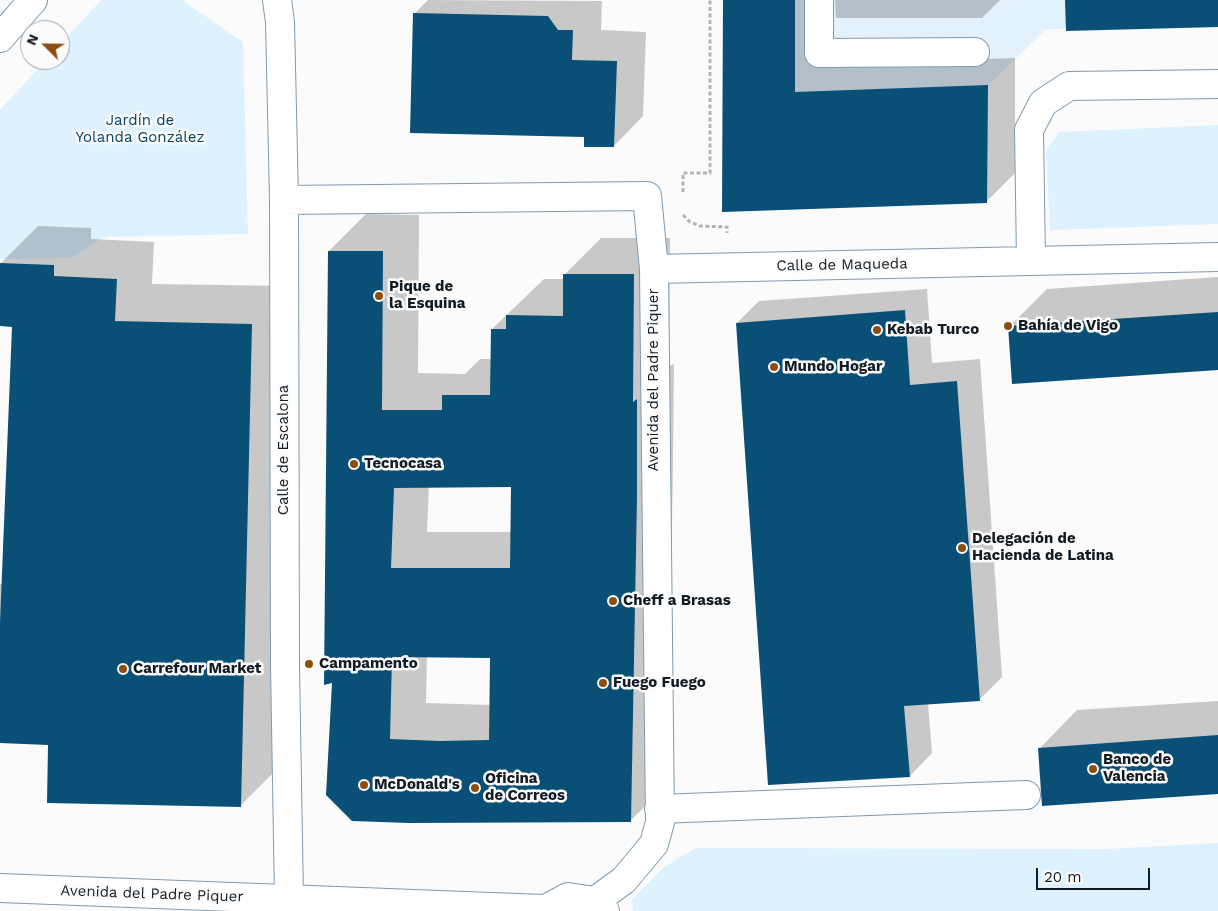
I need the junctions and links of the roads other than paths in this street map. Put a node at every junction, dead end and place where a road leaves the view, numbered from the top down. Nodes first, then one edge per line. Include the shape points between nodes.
1 (34, 0) edge
2 (277, 0) edge
3 (819, 0) edge
4 (0, 38) edge
5 (975, 52) dead end
6 (1218, 84) edge
7 (284, 200) junction
8 (1218, 257) edge
9 (1031, 260) junction
10 (654, 269) junction
11 (1026, 795) dead end
12 (660, 809) junction
13 (0, 888) edge
14 (289, 899) junction
15 (600, 906) edge
16 (542, 910) edge

1 - 4 street
2 - 7 street, Calle de Escalona
3 - 5 street via 819,53
6 - 9 street via 1069,86 1043,103 1029,130
7 - 10 street, Avenida del Padre Piquer via 647,196
7 - 14 street, Calle de Escalona
8 - 9 street, Calle de Maqueda
9 - 10 street, Calle de Maqueda
10 - 12 street, Avenida del Padre Piquer
11 - 12 street
12 - 15 street, Avenida del Padre Piquer via 654,844
13 - 14 street, Avenida del Padre Piquer
14 - 16 street, Avenida del Padre Piquer
15 - 16 street via 568,897

